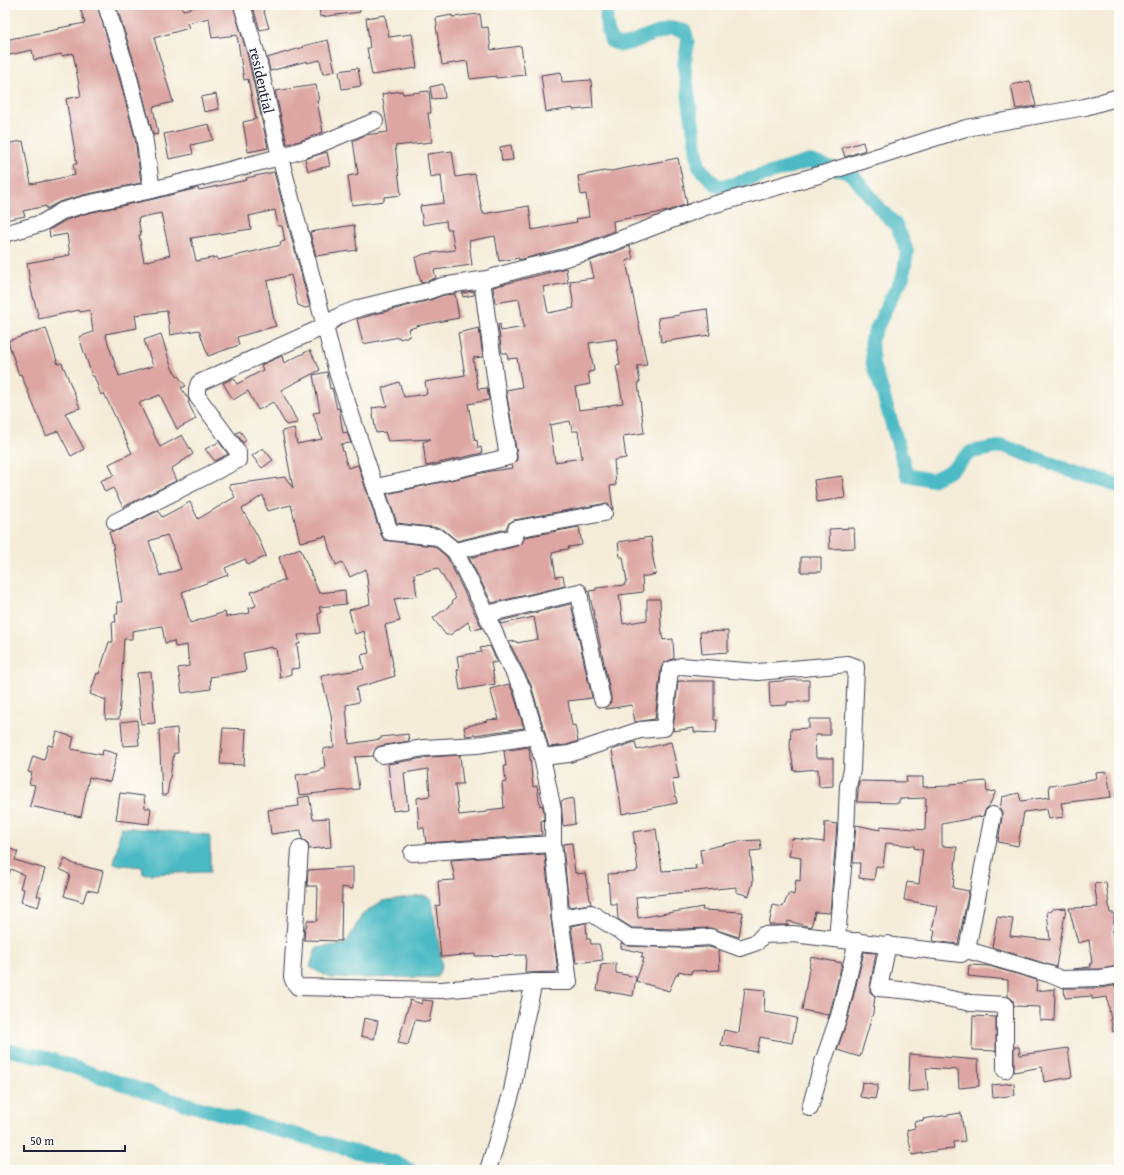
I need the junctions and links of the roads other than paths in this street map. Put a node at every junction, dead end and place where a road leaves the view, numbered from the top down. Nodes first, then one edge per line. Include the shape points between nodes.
1 (106, 5) edge
2 (242, 5) edge
3 (1119, 97) edge
4 (374, 121) dead end
5 (280, 157) junction
6 (152, 190) junction
7 (5, 234) edge
8 (482, 280) junction
9 (325, 326) junction
10 (376, 487) junction
11 (604, 513) dead end
12 (115, 522) dead end
13 (455, 551) junction
14 (487, 614) junction
15 (602, 699) dead end
16 (536, 736) junction
17 (382, 755) dead end
18 (542, 757) junction
19 (993, 815) dead end
20 (553, 844) junction
21 (300, 848) dead end
22 (412, 854) dead end
23 (560, 918) junction
24 (838, 939) junction
25 (857, 941) junction
26 (888, 944) junction
27 (967, 950) junction
28 (1119, 975) edge
29 (534, 982) junction
30 (1005, 1070) dead end
31 (810, 1108) dead end
32 (488, 1170) edge

1 - 6 street via 127,70 144,136
2 - 5 street, residential via 257,55
3 - 8 street via 1085,107 966,128 822,174 705,207 587,252
4 - 5 street via 318,145
5 - 6 street
5 - 9 street, residential
6 - 7 street via 62,211 42,223
8 - 9 street via 442,286 428,292 359,308 339,316
8 - 10 street via 508,457
9 - 10 street, residential via 337,372
9 - 12 street via 199,383 198,396 238,452 238,460
10 - 13 street, residential via 390,532 438,537
11 - 13 street via 516,529 515,537
13 - 14 street
14 - 15 street via 579,592
14 - 16 street via 522,688
16 - 17 street
16 - 18 street
18 - 20 street via 553,810
18 - 24 street via 569,754 640,730 664,728 670,670 681,666 758,672 848,664 856,667 852,770 848,786
19 - 27 street
20 - 22 street
20 - 23 street
21 - 29 street via 292,977 298,987 441,990
23 - 24 street via 591,913 629,937 710,937 740,948 757,942 763,935 793,934
23 - 29 street via 569,982
24 - 25 street
25 - 26 street
25 - 31 street via 839,1016
26 - 27 street via 961,954
26 - 30 street via 879,988 1005,1006
27 - 28 street via 1061,979
29 - 32 street via 512,1091

